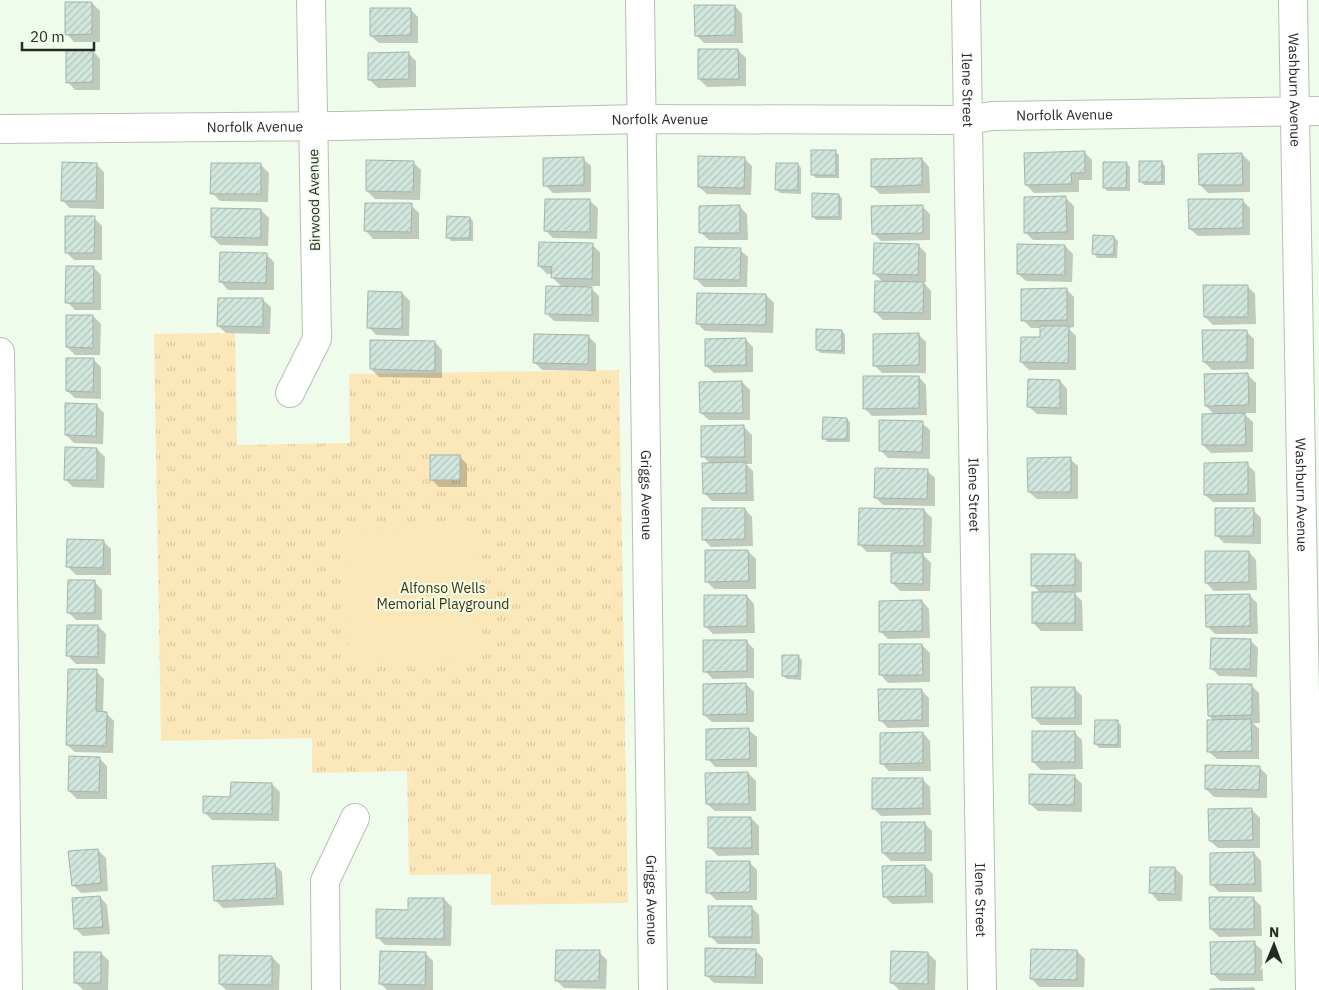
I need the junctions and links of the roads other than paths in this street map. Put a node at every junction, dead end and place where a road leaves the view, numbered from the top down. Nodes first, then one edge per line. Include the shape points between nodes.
1 (311, 0) edge
2 (640, 0) edge
3 (966, 0) edge
4 (1293, 0) edge
5 (1307, 111) edge
6 (642, 119) junction
7 (967, 120) junction
8 (313, 126) junction
9 (0, 129) edge
10 (0, 352) edge
11 (290, 393) dead end
12 (355, 818) dead end
13 (8, 990) edge
14 (326, 990) edge
15 (653, 990) edge
16 (982, 990) edge
17 (1310, 990) edge

1 - 8 street, Birwood Avenue
2 - 6 street, Griggs Avenue
3 - 7 street, Ilene Street
4 - 5 street, Washburn Avenue
5 - 7 street, Norfolk Avenue via 992,116
5 - 17 street, Washburn Avenue
6 - 7 street, Norfolk Avenue
6 - 8 street, Norfolk Avenue
6 - 15 street, Griggs Avenue
7 - 16 street, Ilene Street
8 - 9 street, Norfolk Avenue
8 - 11 street, Birwood Avenue via 317,339
10 - 13 street
12 - 14 street via 325,881

